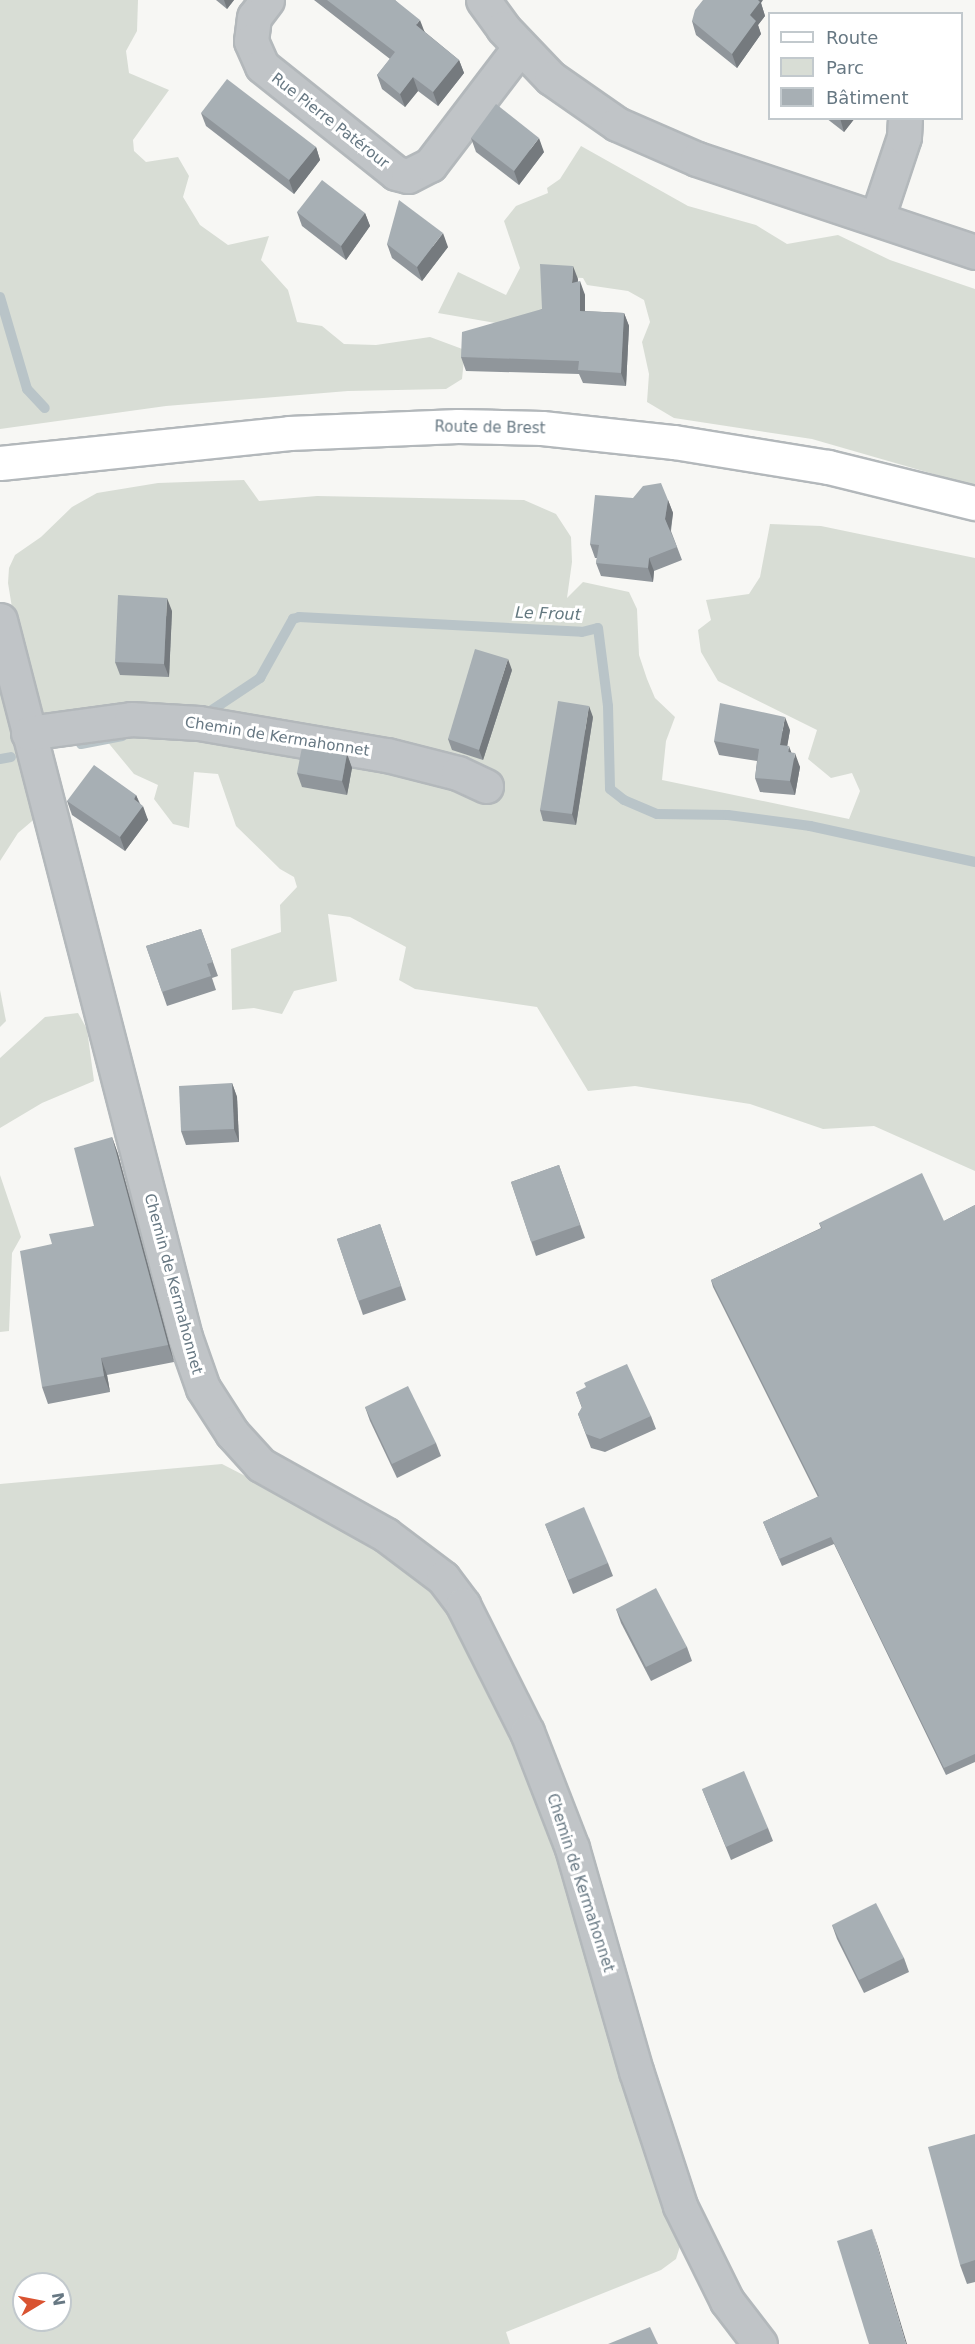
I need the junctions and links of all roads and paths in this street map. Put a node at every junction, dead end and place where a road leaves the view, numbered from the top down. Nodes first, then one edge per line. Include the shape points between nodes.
1 (267, 0) edge
2 (483, 0) edge
3 (520, 47) junction
4 (905, 120) edge
5 (877, 218) junction
6 (975, 252) edge
7 (0, 463) edge
8 (975, 503) edge
9 (0, 620) edge
10 (28, 733) junction
11 (486, 786) dead end
12 (760, 2344) edge

1 - 3 street, Rue Pierre Patérour via 254,17 251,41 262,66 396,174 408,176 430,165
2 - 3 street
3 - 5 street via 593,111 656,143
4 - 5 street via 904,137
5 - 6 street
7 - 8 main road, Route de Brest via 277,433 458,426 542,428 674,442 828,467
9 - 10 street, Chemin de Kermahonnet
10 - 11 street, Chemin de Kermahonnet via 131,719 191,722 387,755 458,773
10 - 12 street, Chemin de Kermahonnet via 185,1337 203,1388 232,1433 261,1465 386,1535 443,1578 463,1605 527,1732 572,1848 677,2196 728,2301

